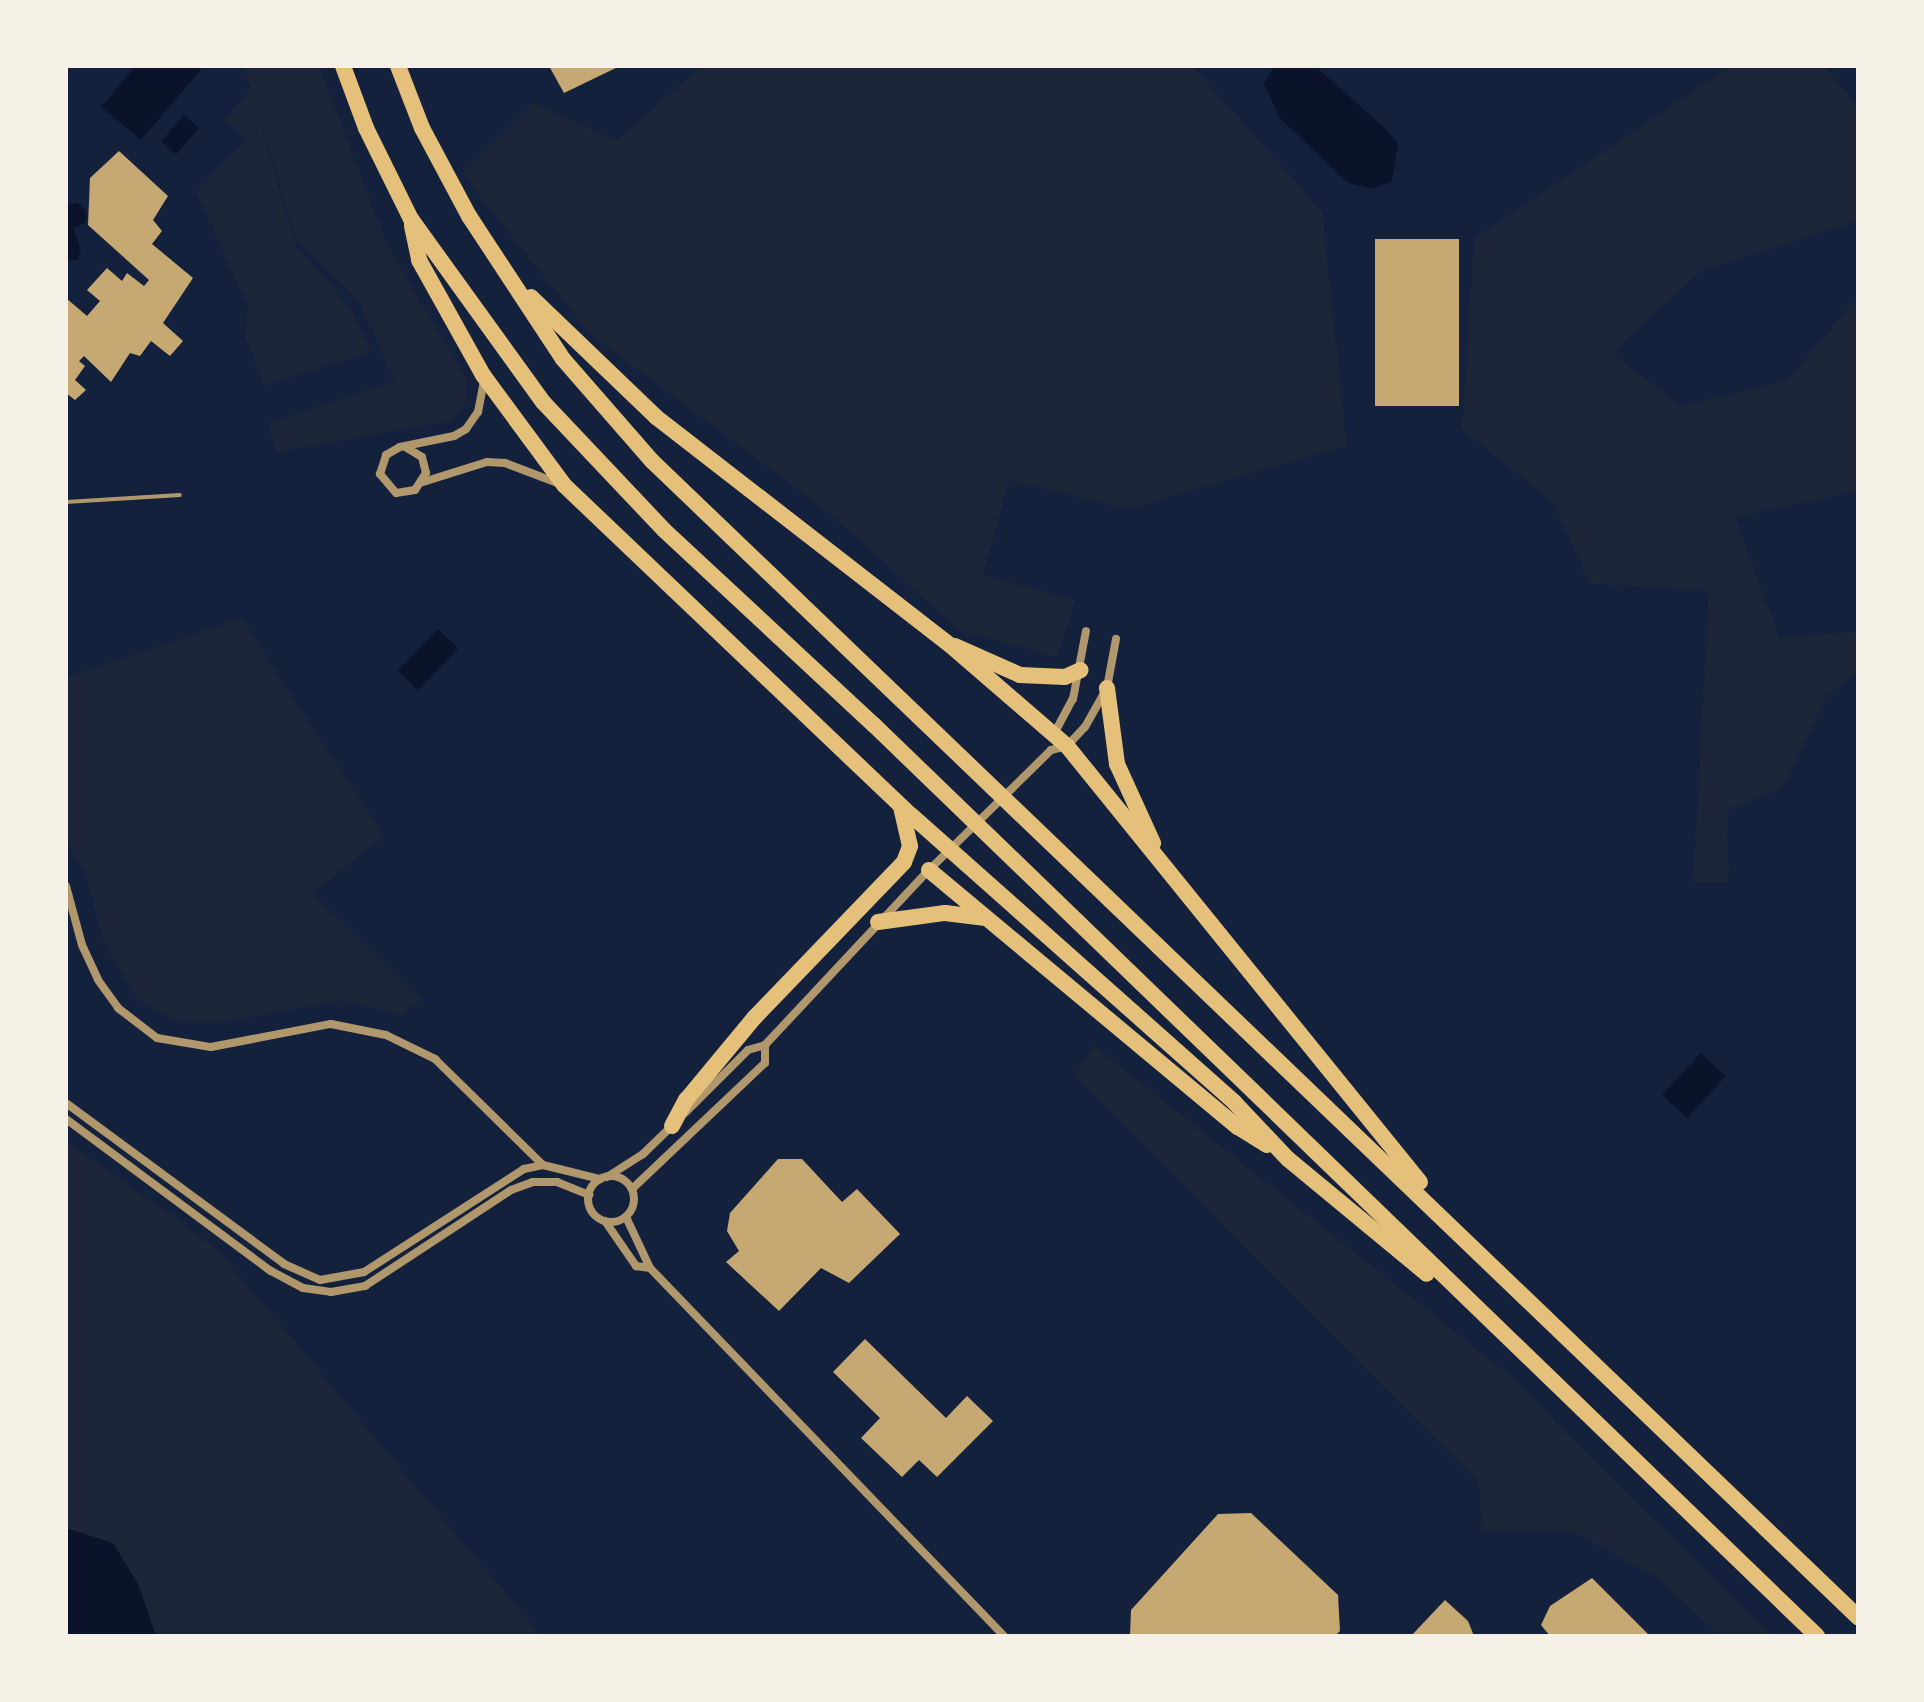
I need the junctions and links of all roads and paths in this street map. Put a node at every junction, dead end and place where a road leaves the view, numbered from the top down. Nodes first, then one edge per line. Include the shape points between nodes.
1 (343, 66) edge
2 (398, 66) edge
3 (411, 219) junction
4 (506, 271) junction
5 (483, 375) junction
6 (407, 448) junction
7 (423, 482) junction
8 (564, 485) junction
9 (180, 495) dead end
10 (66, 502) edge
11 (1086, 631) dead end
12 (1116, 639) dead end
13 (950, 645) junction
14 (1081, 670) junction
15 (1107, 688) junction
16 (1054, 747) junction
17 (899, 803) junction
18 (1155, 853) junction
19 (929, 870) junction
20 (66, 886) edge
21 (986, 919) junction
22 (878, 922) junction
23 (765, 1045) junction
24 (66, 1103) edge
25 (66, 1119) edge
26 (672, 1126) junction
27 (1288, 1159) junction
28 (543, 1165) junction
29 (604, 1178) junction
30 (632, 1189) junction
31 (589, 1195) junction
32 (626, 1217) junction
33 (605, 1221) junction
34 (1464, 1236) junction
35 (650, 1268) junction
36 (1455, 1291) junction
37 (1858, 1617) edge
38 (1004, 1636) edge
39 (1817, 1636) edge

1 - 3 highway via 366,128
2 - 4 highway via 469,216
3 - 5 highway via 419,260
3 - 36 highway via 543,402 664,530 895,745
4 - 13 highway via 656,417
4 - 34 highway via 563,359 652,461
5 - 6 street via 485,393 466,429
5 - 8 highway
6 - 7 street via 422,457
6 - 7 street via 386,455 382,480 403,493
7 - 8 street via 461,467 505,463
8 - 17 highway
9 - 10 lane
11 - 14 street
12 - 15 street
13 - 14 highway via 966,647 1020,675 1065,677
13 - 16 highway
14 - 16 street
15 - 16 street via 1094,715
15 - 18 highway via 1117,764
16 - 18 highway
16 - 19 street
17 - 26 highway via 910,846 904,862 755,1017 686,1100
17 - 27 highway via 1235,1103
18 - 34 highway
19 - 21 highway
19 - 22 street
20 - 28 street via 98,980 140,1028 175,1044 211,1047 331,1024 373,1031 435,1059
21 - 22 highway via 945,913
21 - 27 highway via 1238,1127
22 - 23 street
23 - 26 street via 748,1050
23 - 30 street via 765,1063
24 - 28 street via 284,1264 320,1280 364,1272 508,1175
25 - 31 street via 271,1271 303,1288 331,1292 365,1286 511,1190 533,1182 557,1182
26 - 29 street via 643,1154
27 - 36 highway via 1413,1265
28 - 29 street
29 - 30 street via 622,1179
29 - 31 street
30 - 32 street via 634,1204
31 - 33 street via 590,1208
32 - 33 street
32 - 35 street
33 - 35 street via 636,1266
34 - 37 highway
35 - 38 street
36 - 39 highway

